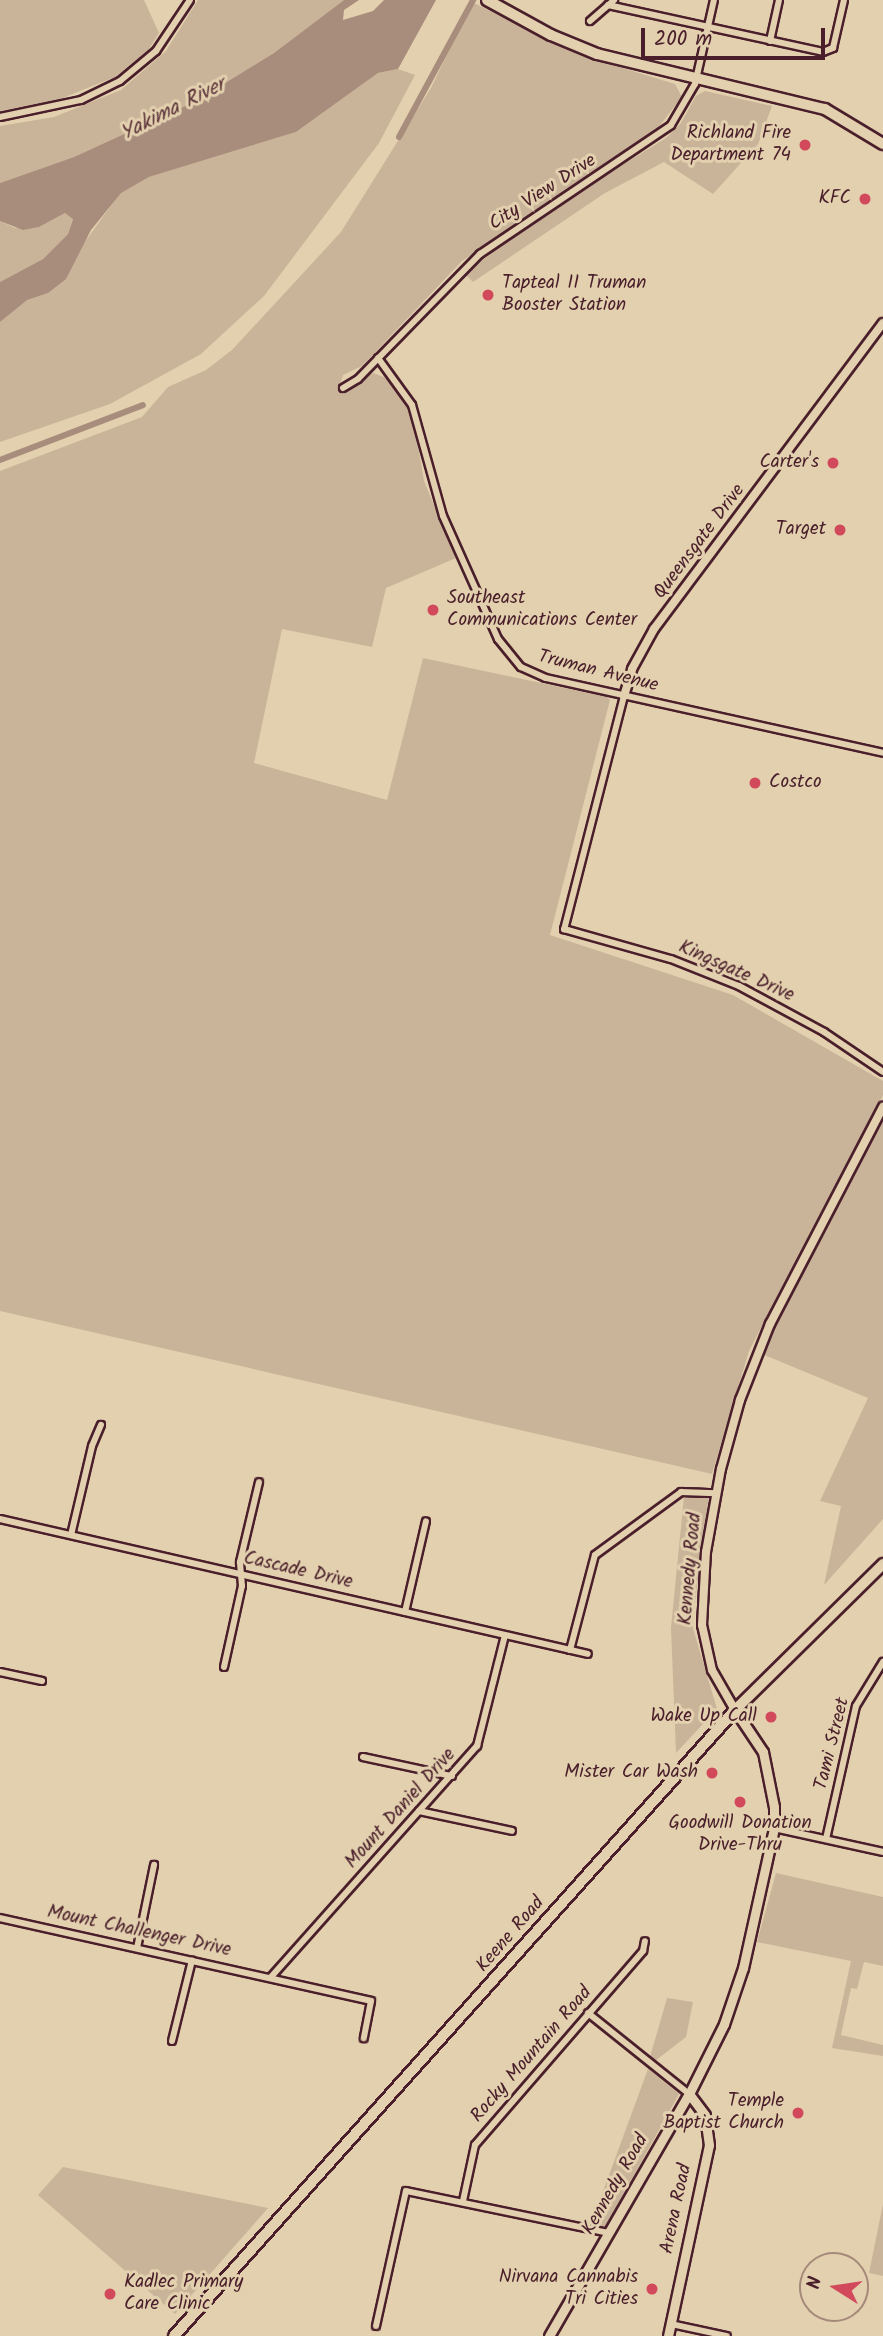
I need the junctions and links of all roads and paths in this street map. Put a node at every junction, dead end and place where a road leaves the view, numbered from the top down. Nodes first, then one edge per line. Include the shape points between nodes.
1 (190, 0) edge
2 (487, 0) edge
3 (714, 0) edge
4 (779, 0) edge
5 (844, 0) edge
6 (611, 3) edge
7 (590, 21) dead end
8 (708, 27) junction
9 (770, 41) junction
10 (696, 79) junction
11 (0, 117) edge
12 (883, 144) edge
13 (883, 323) edge
14 (378, 358) junction
15 (343, 388) dead end
16 (624, 696) junction
17 (883, 753) edge
18 (564, 929) joint
19 (883, 1072) edge
20 (883, 1107) edge
21 (102, 1425) dead end
22 (259, 1482) dead end
23 (716, 1493) junction
24 (0, 1519) edge
25 (426, 1521) dead end
26 (71, 1535) junction
27 (883, 1564) edge
28 (242, 1574) junction
29 (405, 1612) junction
30 (505, 1635) junction
31 (570, 1650) junction
32 (588, 1654) dead end
33 (883, 1662) edge
34 (224, 1667) dead end
35 (0, 1672) edge
36 (42, 1681) dead end
37 (735, 1710) junction
38 (363, 1756) dead end
39 (452, 1776) junction
40 (419, 1811) junction
41 (774, 1828) junction
42 (512, 1831) dead end
43 (826, 1839) junction
44 (883, 1852) edge
45 (155, 1864) dead end
46 (0, 1918) edge
47 (645, 1941) dead end
48 (136, 1948) junction
49 (192, 1960) junction
50 (271, 1978) junction
51 (588, 2013) junction
52 (365, 2038) dead end
53 (172, 2041) dead end
54 (689, 2094) junction
55 (463, 2201) junction
56 (608, 2233) junction
57 (671, 2324) junction
58 (376, 2326) dead end
59 (174, 2336) edge
60 (550, 2336) edge
61 (668, 2336) edge
62 (727, 2336) edge

1 - 11 street via 156,51 120,82 81,100
2 - 10 main road via 597,54
3 - 8 street, City View Drive
4 - 9 street
5 - 9 street via 830,51
6 - 7 street
6 - 8 street
8 - 9 street
8 - 10 street, City View Drive
10 - 12 main road via 825,109
10 - 14 street, City View Drive via 683,110 665,132 480,254
13 - 16 street, Queensgate Drive via 654,629 632,669
14 - 15 street, City View Drive
14 - 16 street, Truman Avenue via 412,405 439,507 507,653 541,677
16 - 17 street, Truman Avenue
16 - 18 street, Queensgate Drive
18 - 19 street, Kingsgate Drive via 671,959 738,986 824,1032
20 - 23 street, Kennedy Road via 766,1332 735,1417
21 - 26 street via 92,1446
22 - 28 street
23 - 31 street via 685,1491 595,1555
23 - 37 street, Kennedy Road via 702,1625 712,1670
24 - 26 street, Cascade Drive
25 - 29 street
26 - 28 street, Cascade Drive
27 - 37 main road, Keene Road
28 - 29 street, Cascade Drive
28 - 34 street
29 - 30 street, Cascade Drive
30 - 31 street, Cascade Drive
30 - 39 street, Mount Daniel Drive via 481,1737
31 - 32 street, Cascade Drive
33 - 43 street, Tami Street via 866,1685 851,1721
35 - 36 street
37 - 41 main road, Kennedy Road via 758,1740 768,1766
37 - 59 main road, Keene Road
38 - 39 street
39 - 40 street, Mount Daniel Drive
40 - 42 street
40 - 50 street, Mount Daniel Drive
41 - 43 street
41 - 54 main road, Kennedy Road via 738,1987
43 - 44 street
45 - 48 street
46 - 48 street, Mount Challenger Drive
47 - 51 street, Rocky Mountain Road via 643,1951
48 - 49 street, Mount Challenger Drive
49 - 50 street, Mount Challenger Drive
49 - 53 street
50 - 52 street, Mount Challenger Drive via 372,2001
51 - 54 street
51 - 55 street, Rocky Mountain Road via 475,2145
54 - 56 main road, Kennedy Road
54 - 57 main road, Arena Road via 705,2115 709,2145
55 - 56 street
55 - 58 street via 406,2191
56 - 60 main road, Kennedy Road
57 - 61 main road, Arena Road
57 - 62 street

